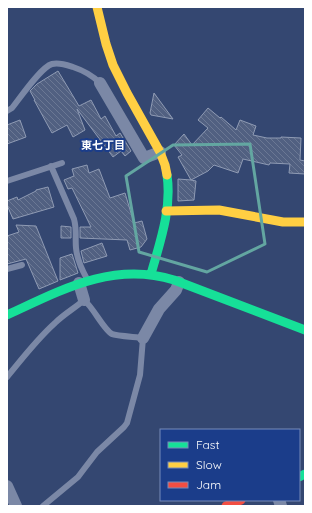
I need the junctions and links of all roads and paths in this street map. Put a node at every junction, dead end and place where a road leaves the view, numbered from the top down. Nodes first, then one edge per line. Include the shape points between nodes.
1 (97, 7) edge
2 (100, 83) joint
3 (7, 111) edge
4 (160, 152) junction
5 (62, 163) dead end
6 (51, 166) junction
7 (7, 181) edge
8 (166, 211) junction
9 (305, 222) edge
10 (22, 265) dead end
11 (7, 269) edge
12 (151, 274) junction
13 (83, 282) junction
14 (179, 282) junction
15 (84, 300) junction
16 (7, 315) edge
17 (305, 330) edge
18 (143, 338) junction
19 (7, 377) edge
20 (7, 486) edge
21 (238, 501) edge
22 (16, 506) edge
23 (43, 506) edge
24 (226, 506) edge

1 - 4 street via 110,58
2 - 3 lane via 65,64 51,64
2 - 4 street via 144,158
4 - 8 street via 168,177
5 - 6 lane
6 - 7 lane
6 - 13 lane via 74,219 76,250 83,272
8 - 9 street via 219,210 283,222
8 - 12 street
10 - 11 lane
12 - 13 street via 119,274
12 - 14 street
13 - 15 street
13 - 16 street
14 - 17 street
14 - 18 street via 176,290 159,309
15 - 18 lane via 107,331
15 - 19 lane via 54,323
18 - 23 lane via 140,375 127,423 97,452 78,477
20 - 22 street
21 - 24 street

